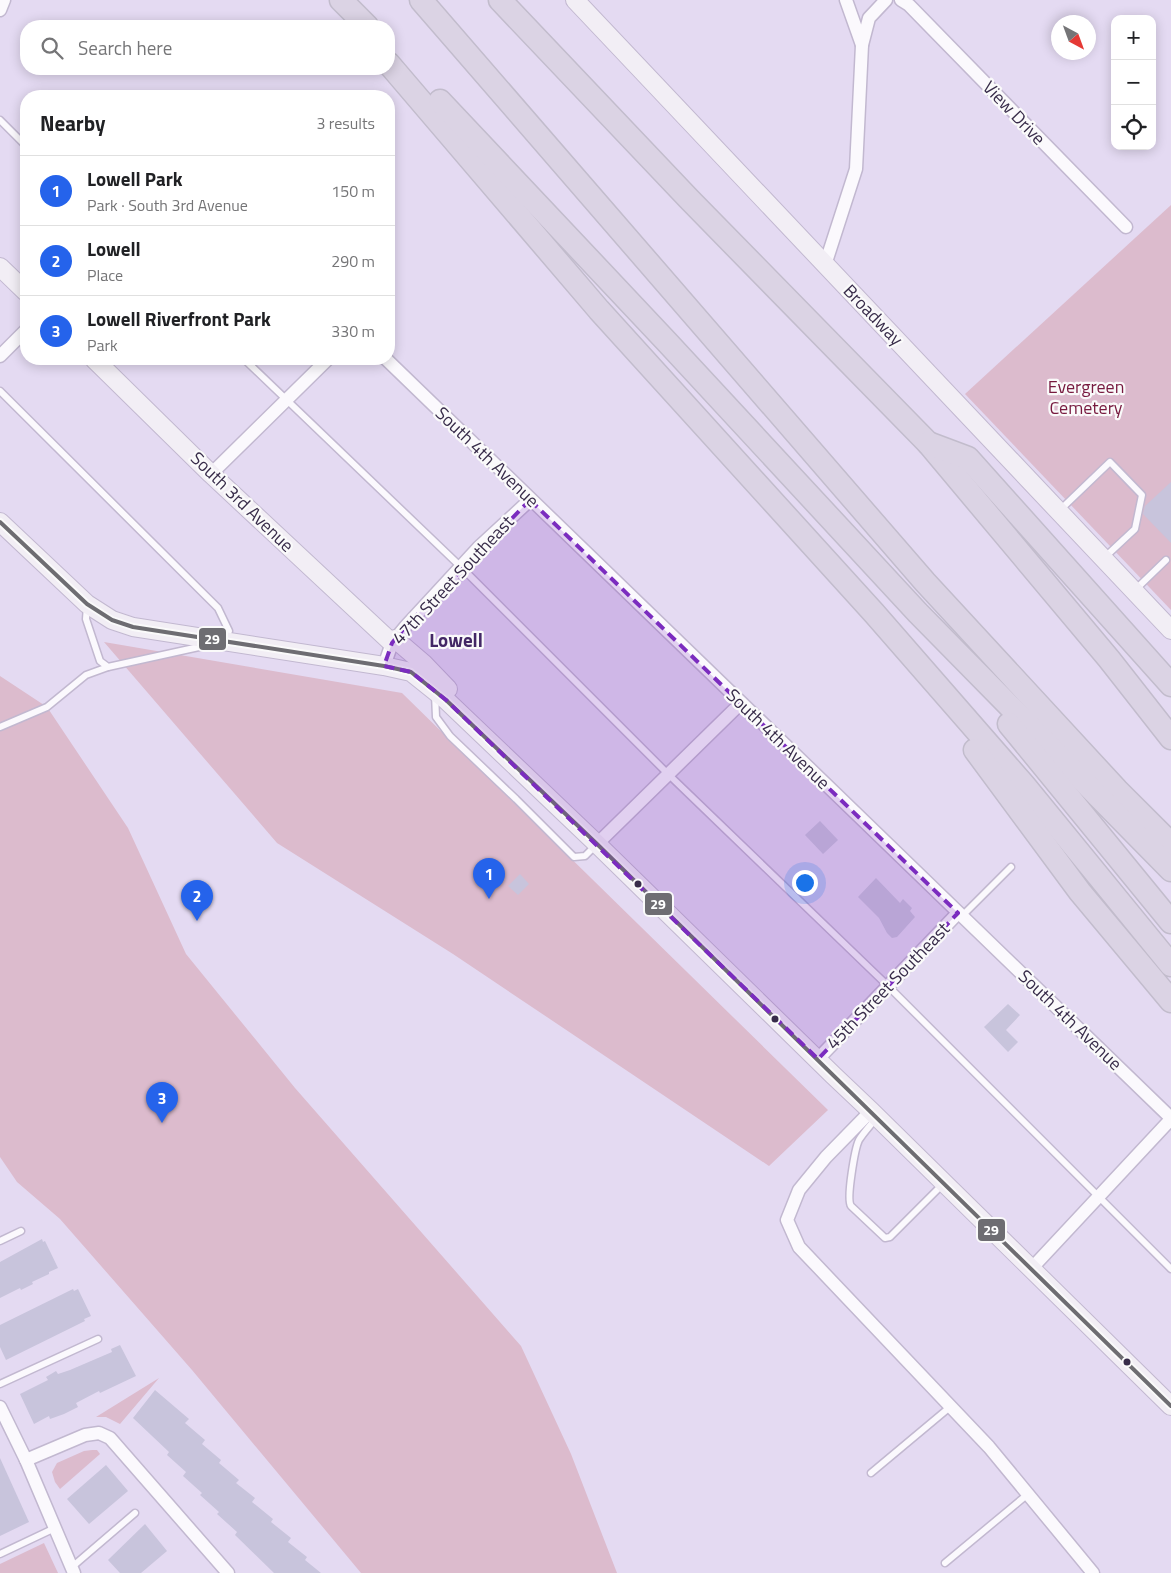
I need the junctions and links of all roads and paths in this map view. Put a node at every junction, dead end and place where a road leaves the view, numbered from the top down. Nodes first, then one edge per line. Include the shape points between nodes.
1 (4, 0) edge
2 (334, 0) edge
3 (341, 0) edge
4 (421, 0) edge
5 (500, 0) edge
6 (575, 0) edge
7 (846, 0) edge
8 (886, 0) edge
9 (908, 2) edge
10 (0, 10) edge
11 (351, 20) edge
12 (361, 20) edge
13 (862, 44) junction
14 (395, 54) edge
15 (395, 71) edge
16 (0, 120) edge
17 (20, 140) edge
18 (1126, 227) dead end
19 (825, 265) junction
20 (0, 266) edge
21 (20, 286) edge
22 (20, 336) edge
23 (0, 356) edge
24 (100, 365) edge
25 (250, 365) edge
26 (322, 365) edge
27 (392, 365) edge
28 (0, 391) edge
29 (287, 400) junction
30 (928, 443) junction
31 (211, 474) junction
32 (530, 500) junction
33 (1059, 510) junction
34 (0, 522) edge
35 (1104, 558) junction
36 (1166, 560) dead end
37 (460, 567) junction
38 (1134, 591) junction
39 (87, 604) junction
40 (874, 613) junction
41 (918, 613) junction
42 (1171, 630) edge
43 (393, 641) junction
44 (224, 642) junction
45 (384, 666) junction
46 (108, 667) junction
47 (1171, 685) edge
48 (435, 690) junction
49 (741, 703) junction
50 (0, 727) edge
51 (1171, 738) edge
52 (496, 748) junction
53 (668, 774) junction
54 (597, 844) junction
55 (1171, 844) edge
56 (1011, 867) dead end
57 (1171, 870) edge
58 (960, 914) junction
59 (1171, 922) edge
60 (1171, 965) edge
61 (888, 986) junction
62 (1171, 1001) edge
63 (818, 1059) junction
64 (874, 1114) junction
65 (1171, 1118) edge
66 (944, 1184) junction
67 (1098, 1197) junction
68 (21, 1231) dead end
69 (0, 1241) edge
70 (1031, 1269) junction
71 (1171, 1270) edge
72 (98, 1339) dead end
73 (0, 1384) edge
74 (1171, 1406) edge
75 (0, 1407) edge
76 (950, 1407) junction
77 (26, 1460) junction
78 (870, 1474) dead end
79 (1028, 1494) junction
80 (135, 1513) dead end
81 (55, 1528) junction
82 (0, 1554) edge
83 (945, 1563) dead end
84 (73, 1570) edge
85 (228, 1573) edge
86 (1093, 1573) edge

1 - 10 street
2 - 11 highway
3 - 12 highway
4 - 55 highway via 925,582
5 - 30 highway
6 - 19 street, Broadway
7 - 13 street
8 - 13 street via 869,18
9 - 18 street, View Drive
13 - 19 street via 856,169
14 - 41 highway via 668,342
15 - 40 highway via 599,310
16 - 17 lane
19 - 33 street, Broadway
20 - 21 street
22 - 23 street
24 - 31 street, South 3rd Avenue
25 - 29 lane
26 - 29 street
27 - 32 street, South 4th Avenue
28 - 44 lane via 218,608 229,632
29 - 31 street
29 - 37 lane
30 - 47 highway via 968,458
30 - 51 highway
31 - 43 street, South 3rd Avenue
32 - 37 street, 47th Street Southeast
32 - 49 street, South 4th Avenue
33 - 35 street, Broadway
33 - 35 lane via 1110,462 1142,495 1135,529
34 - 39 street
35 - 38 street, Broadway
36 - 38 lane
37 - 43 street, 47th Street Southeast
37 - 53 lane
38 - 42 street, Broadway
39 - 44 street via 112,620 133,627
39 - 46 lane via 86,619 100,661
40 - 60 highway via 1024,785
40 - 62 highway via 1080,892
41 - 57 highway
41 - 59 highway
43 - 45 street, 47th Street Southeast
43 - 52 street, South 3rd Avenue via 423,663 451,692
44 - 45 street
44 - 46 lane
45 - 48 street via 412,672
46 - 50 lane via 86,675 47,707
48 - 52 street
48 - 54 lane via 436,717 450,736 574,857 585,856
49 - 53 street
49 - 58 street, South 4th Avenue
52 - 54 street
53 - 54 street
53 - 61 lane
54 - 63 street
56 - 58 lane
58 - 61 street, 45th Street Southeast
58 - 65 street, South 4th Avenue
61 - 63 street, 45th Street Southeast
61 - 67 lane
63 - 64 street
64 - 66 street
64 - 66 lane via 858,1142 848,1194 851,1206 885,1238 890,1237
64 - 76 street via 826,1158 799,1190 787,1220 799,1247
65 - 67 street
66 - 70 street
67 - 70 street
67 - 71 lane
68 - 69 lane
70 - 74 street
72 - 73 lane
75 - 77 street
76 - 78 lane
76 - 79 street
77 - 81 street
77 - 85 street via 85,1435 99,1433 110,1438
79 - 83 lane
79 - 86 street
80 - 84 lane
81 - 82 lane
81 - 84 street

